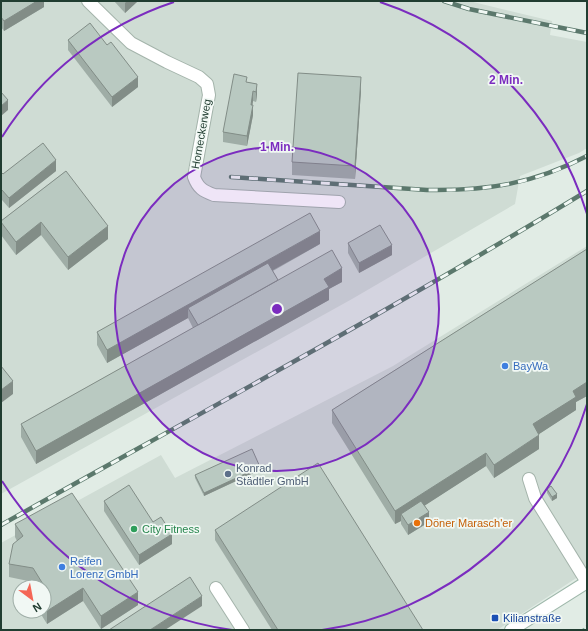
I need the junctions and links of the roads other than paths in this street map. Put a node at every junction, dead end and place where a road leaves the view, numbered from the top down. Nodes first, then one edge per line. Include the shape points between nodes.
1 (88, 1) edge
2 (339, 202) dead end
3 (529, 479) dead end
4 (587, 582) edge
5 (216, 588) dead end
6 (243, 630) edge
7 (511, 630) edge

1 - 2 street, Horneckerweg via 132,43 199,77 207,84 208,95 194,177 203,191 214,195
3 - 4 street via 535,498
4 - 7 street
5 - 6 street

